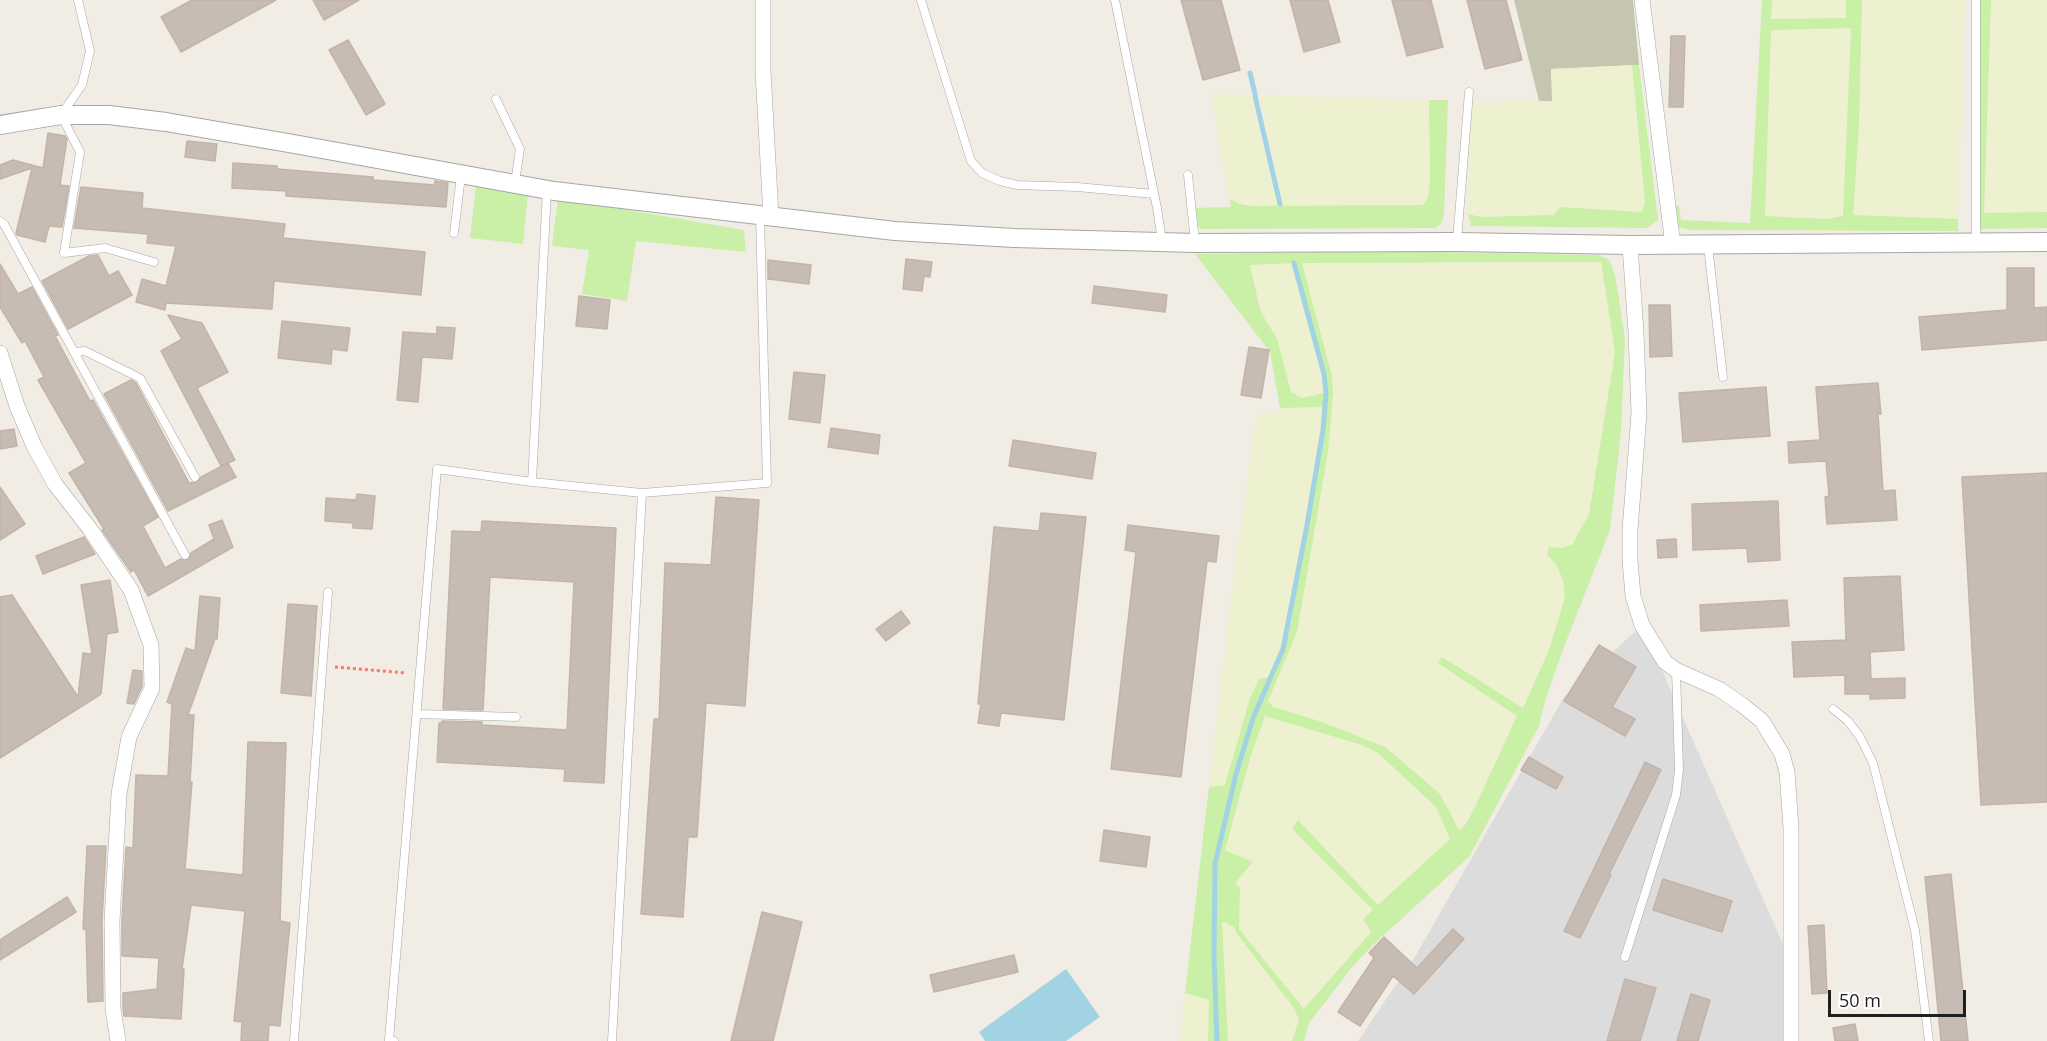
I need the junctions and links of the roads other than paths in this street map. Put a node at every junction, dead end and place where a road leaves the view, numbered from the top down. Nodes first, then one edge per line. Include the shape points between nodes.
1 (78, 0) edge
2 (763, 0) edge
3 (921, 0) edge
4 (1115, 0) edge
5 (1642, 0) edge
6 (1976, 0) edge
7 (1469, 92) dead end
8 (496, 99) dead end
9 (61, 116) junction
10 (0, 125) edge
11 (461, 174) junction
12 (1188, 175) dead end
13 (514, 184) junction
14 (547, 190) junction
15 (1155, 194) junction
16 (766, 216) junction
17 (0, 221) edge
18 (454, 233) dead end
19 (1457, 242) junction
20 (2047, 242) edge
21 (1162, 243) junction
22 (1195, 243) junction
23 (1976, 243) junction
24 (1673, 244) junction
25 (1708, 244) junction
26 (1630, 245) junction
27 (154, 262) dead end
28 (74, 352) junction
29 (0, 353) edge
30 (1723, 377) dead end
31 (195, 477) dead end
32 (532, 482) junction
33 (642, 493) junction
34 (185, 555) dead end
35 (328, 592) dead end
36 (1676, 670) junction
37 (1833, 709) dead end
38 (417, 714) junction
39 (516, 717) dead end
40 (1625, 957) dead end
41 (118, 1041) edge
42 (294, 1041) edge
43 (389, 1041) edge
44 (394, 1041) edge
45 (612, 1041) edge
46 (1791, 1041) edge
47 (1929, 1041) edge

1 - 9 lane via 90,51 82,85
2 - 16 street
3 - 15 lane via 971,161 982,173 1017,185
4 - 15 lane
5 - 24 street
6 - 23 lane
7 - 19 lane
8 - 13 lane via 520,149
9 - 10 street
9 - 11 street via 110,115 166,122
9 - 27 lane via 80,152 64,253 105,248
11 - 13 street
11 - 18 lane
12 - 22 lane
13 - 14 street
14 - 16 street
14 - 32 lane
15 - 21 lane
16 - 21 street via 894,231
16 - 33 lane via 767,483
17 - 28 lane
19 - 22 street
19 - 26 street
20 - 23 street
21 - 22 street
23 - 25 street
24 - 25 street
24 - 26 street
25 - 30 lane
26 - 36 street via 1639,413 1630,530 1633,596 1651,641 1665,662
28 - 31 lane via 86,351 140,378
28 - 34 lane
29 - 41 street via 34,446 131,590 151,645 152,688 129,737 119,794 112,921 113,1009
32 - 33 lane
32 - 38 lane via 437,469
33 - 45 lane
35 - 42 lane
36 - 40 lane via 1676,795
36 - 46 street via 1719,689 1741,704 1762,721 1782,753 1791,828
37 - 47 lane via 1860,737 1873,763 1915,930
38 - 39 lane
38 - 43 lane
43 - 44 lane

